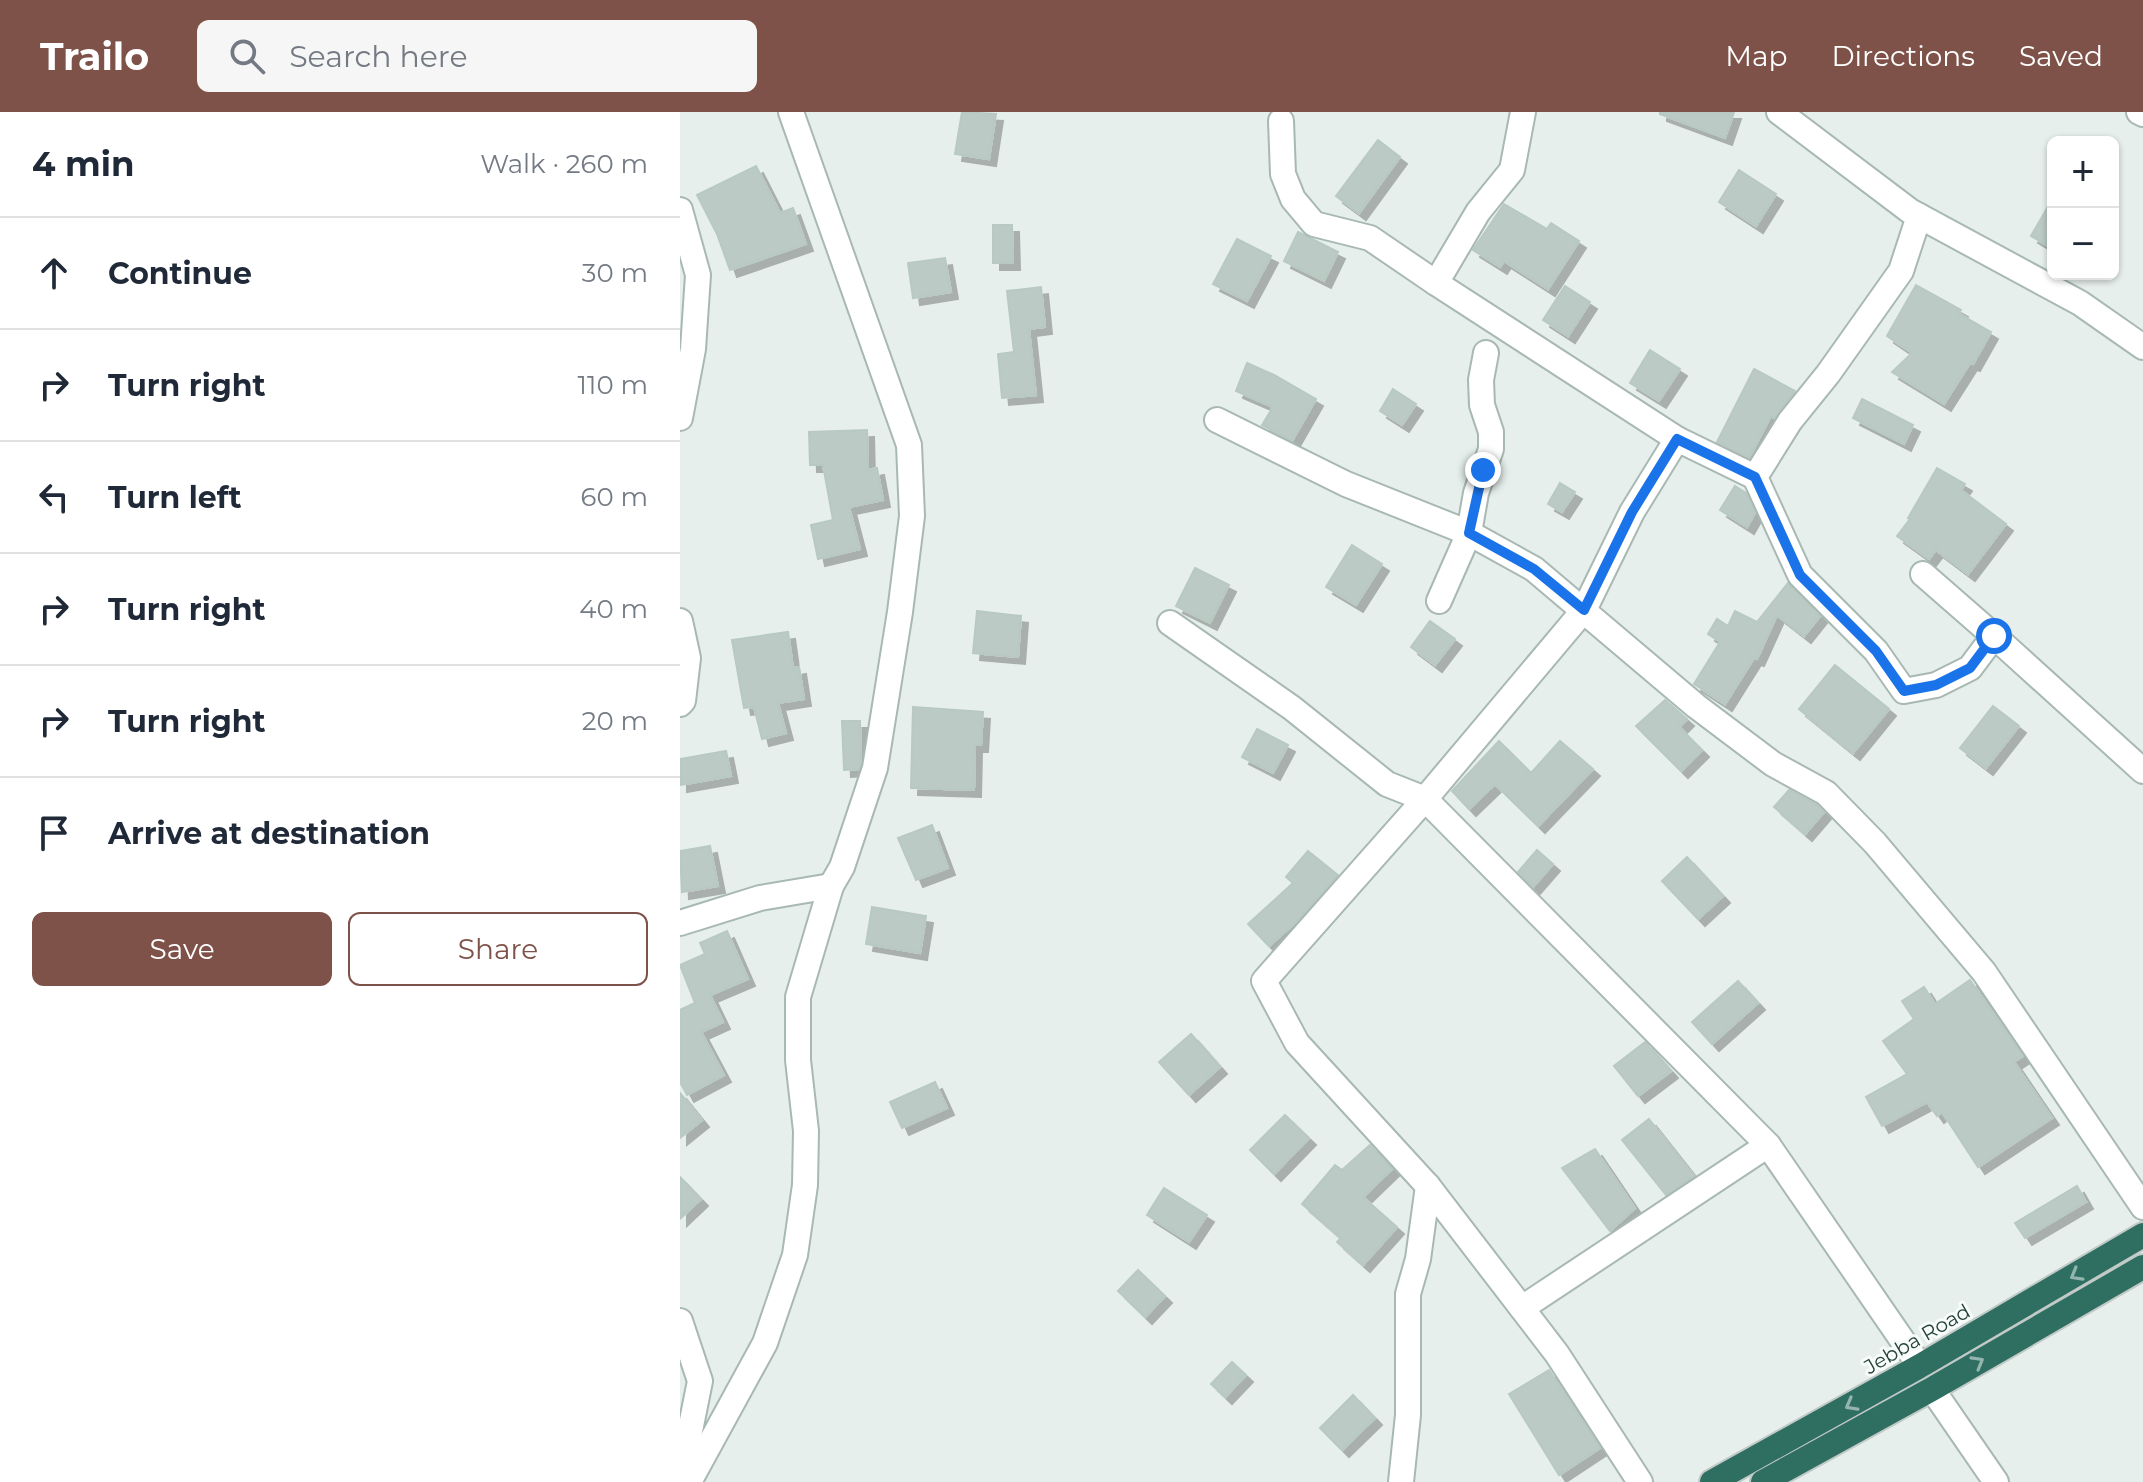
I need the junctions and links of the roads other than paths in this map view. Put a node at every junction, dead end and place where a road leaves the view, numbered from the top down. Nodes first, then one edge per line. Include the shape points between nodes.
1 (791, 112) edge
2 (1523, 112) edge
3 (1779, 112) edge
4 (1281, 121) dead end
5 (680, 210) edge
6 (1919, 216) junction
7 (1436, 283) junction
8 (2143, 347) edge
9 (1486, 353) dead end
10 (680, 418) edge
11 (1217, 420) dead end
12 (1677, 439) junction
13 (1755, 477) junction
14 (1469, 533) junction
15 (1923, 574) dead end
16 (1439, 601) dead end
17 (1584, 610) junction
18 (680, 621) edge
19 (1170, 623) dead end
20 (1994, 636) junction
21 (680, 704) edge
22 (2143, 771) edge
23 (1425, 799) junction
24 (831, 886) junction
25 (680, 923) edge
26 (1768, 1145) junction
27 (1428, 1186) junction
28 (2143, 1207) edge
29 (2143, 1235) edge
30 (2143, 1267) edge
31 (1522, 1308) junction
32 (680, 1321) edge
33 (1920, 1366) junction
34 (1932, 1389) junction
35 (733, 1399) junction
36 (695, 1408) junction
37 (686, 1482) edge
38 (1401, 1482) edge
39 (1640, 1482) edge
40 (1712, 1482) edge
41 (1763, 1482) edge
42 (1996, 1482) edge

1 - 24 street via 909,445 912,516 875,768
2 - 7 street via 1512,170 1478,212
3 - 6 street
4 - 7 street via 1283,174 1293,199 1314,224 1370,238
5 - 10 street via 698,275 693,349
6 - 8 street via 2080,303
6 - 13 street via 1901,271
7 - 12 street
9 - 14 street via 1482,405 1491,449
11 - 14 street via 1346,484
12 - 13 street
12 - 17 street via 1632,512
13 - 20 street via 1800,575 1876,651 1904,691 1936,685 1970,668
14 - 16 street
14 - 17 street via 1534,569
15 - 20 street
17 - 23 street
17 - 28 street via 1696,706 1773,764 1826,793 1875,843 1984,972
18 - 21 street via 688,658
19 - 23 street via 1292,708 1387,784
20 - 22 street
23 - 26 street
23 - 27 street via 1264,981 1297,1043
24 - 25 street via 760,898
24 - 35 street via 798,997 806,1144 795,1255 765,1343
26 - 31 street
26 - 33 street
27 - 31 street
27 - 38 street via 1408,1294 1408,1415
29 -> 33 highway, Jebba Road
34 -> 30 highway
31 - 39 street
32 - 36 street via 700,1381
33 -> 40 highway, Jebba Road
34 - 41 highway
34 - 42 street
35 - 36 street
35 - 37 street
36 - 37 street

